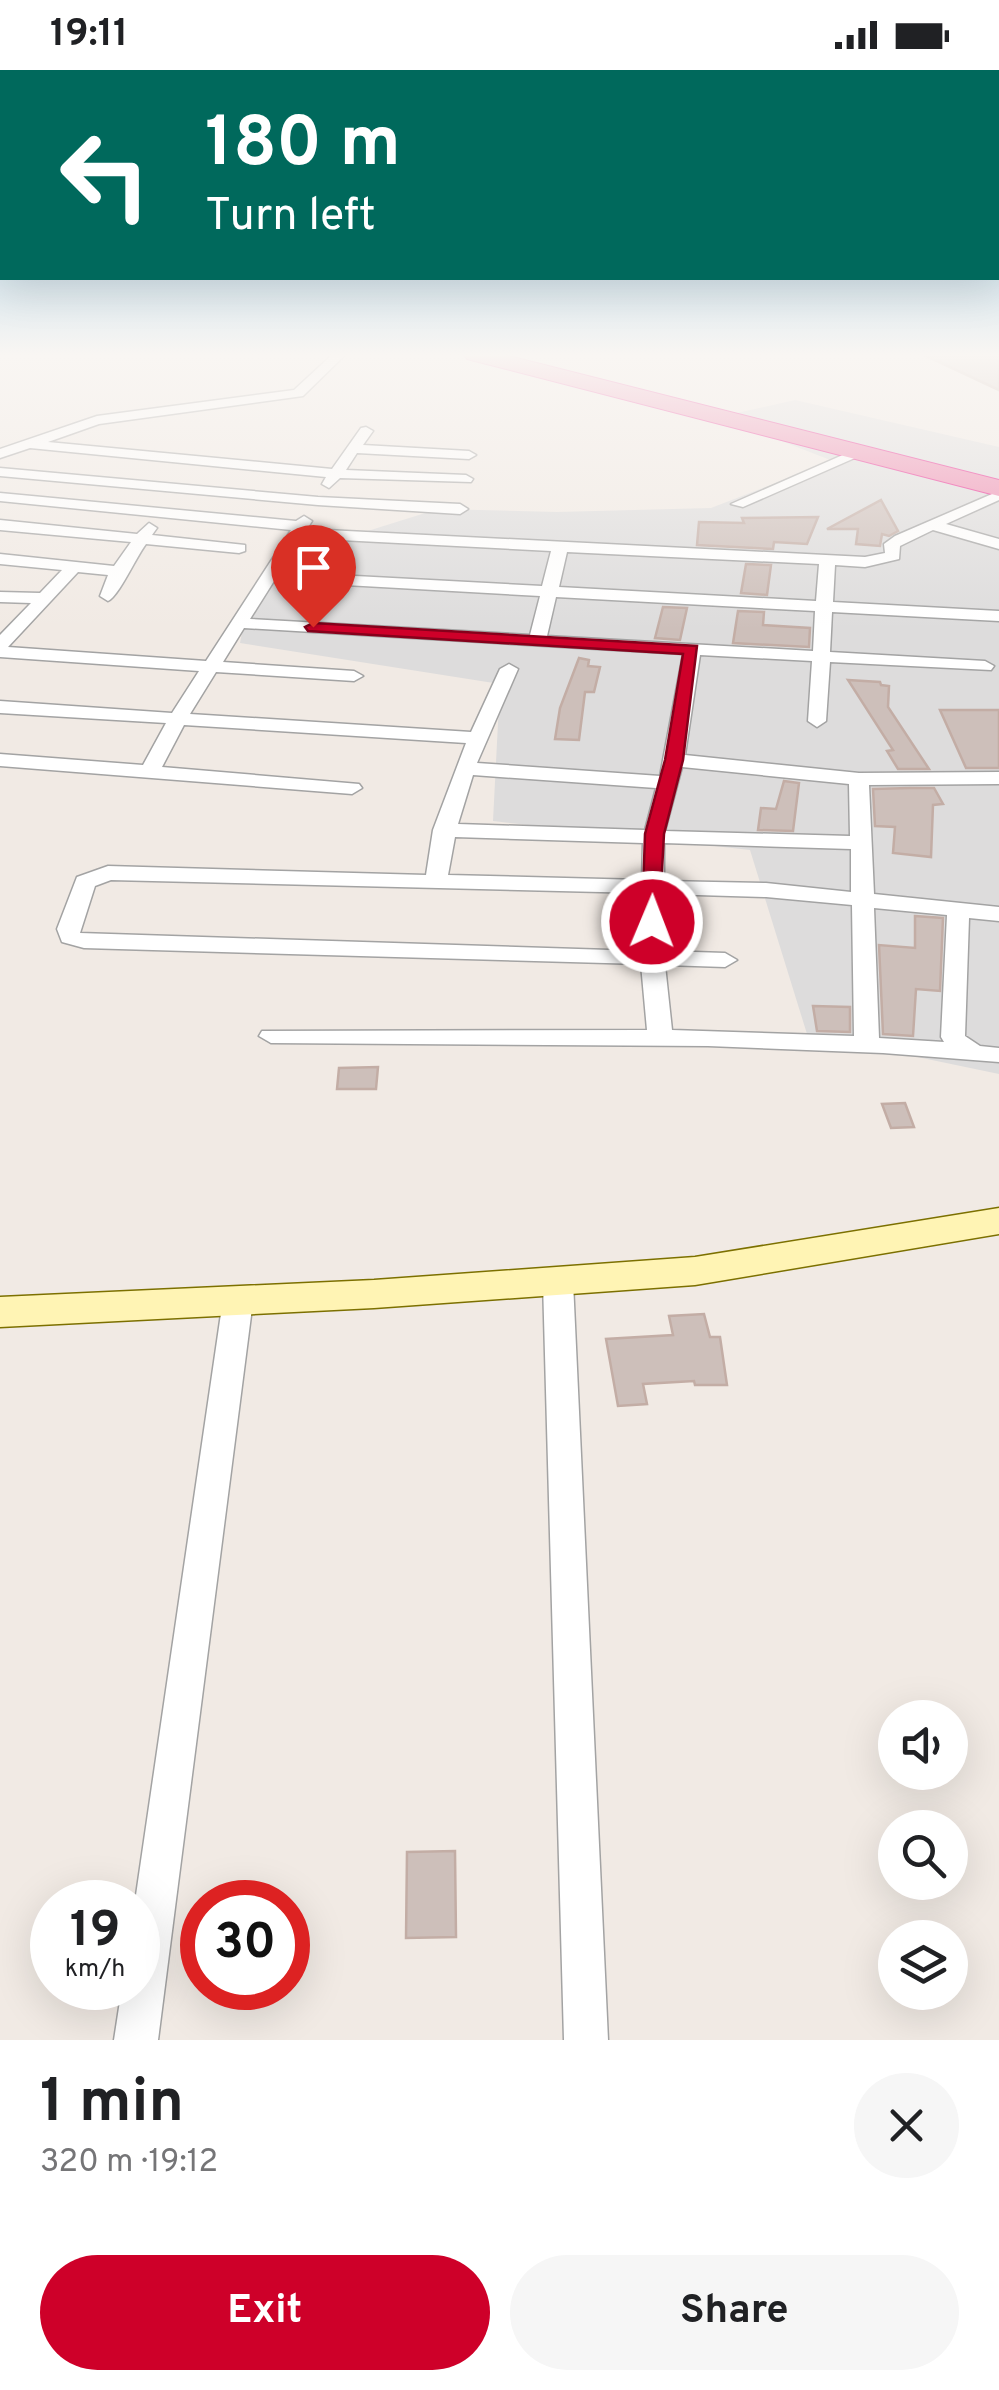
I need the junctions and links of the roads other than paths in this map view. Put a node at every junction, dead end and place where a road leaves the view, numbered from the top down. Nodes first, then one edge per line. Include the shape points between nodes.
1 (50, 446) edge
2 (357, 446) edge
3 (807, 446) edge
4 (825, 446) edge
5 (355, 449) junction
6 (469, 456) dead end
7 (850, 457) junction
8 (223, 462) junction
9 (0, 472) edge
10 (336, 474) junction
11 (466, 479) dead end
12 (190, 490) junction
13 (998, 493) edge
14 (0, 497) edge
15 (318, 501) junction
16 (738, 504) dead end
17 (460, 509) dead end
18 (164, 514) junction
19 (0, 525) edge
20 (936, 526) junction
21 (298, 529) junction
22 (138, 539) junction
23 (999, 544) edge
24 (239, 548) dead end
25 (560, 548) junction
26 (0, 559) edge
27 (827, 561) junction
28 (75, 566) junction
29 (118, 571) junction
30 (268, 576) junction
31 (549, 591) junction
32 (108, 596) dead end
33 (0, 597) edge
34 (42, 598) junction
35 (826, 608) junction
36 (999, 616) edge
37 (239, 623) junction
38 (537, 641) junction
39 (0, 648) edge
40 (692, 650) junction
41 (822, 656) junction
42 (211, 666) junction
43 (985, 666) dead end
44 (510, 669) dead end
45 (354, 676) dead end
46 (0, 707) edge
47 (178, 718) junction
48 (817, 721) dead end
49 (476, 738) junction
50 (0, 760) edge
51 (674, 760) junction
52 (465, 768) junction
53 (150, 772) junction
54 (859, 778) junction
55 (999, 778) edge
56 (668, 783) junction
57 (352, 788) dead end
58 (443, 830) junction
59 (654, 834) junction
60 (860, 842) junction
61 (436, 882) junction
62 (652, 887) junction
63 (861, 898) junction
64 (958, 910) junction
65 (999, 914) edge
66 (652, 957) junction
67 (725, 960) dead end
68 (271, 1036) dead end
69 (660, 1036) junction
70 (867, 1043) junction
71 (970, 1051) junction
72 (999, 1054) edge
73 (999, 1222) edge
74 (558, 1282) junction
75 (238, 1300) junction
76 (0, 1312) edge
77 (136, 2040) edge
78 (586, 2040) edge

1 - 8 street
2 - 5 street
3 - 7 highway
4 - 13 highway
5 - 6 street
5 - 10 street
7 - 13 highway
7 - 16 street
8 - 10 street
8 - 12 street
9 - 12 street
10 - 11 street
10 - 15 street
12 - 15 street
12 - 18 street
13 - 20 street
14 - 18 street
15 - 17 street
15 - 21 street
18 - 21 street
18 - 22 street
19 - 22 street
20 - 23 street
20 - 27 street via 892,544 892,556 882,561
21 - 25 street
21 - 30 street
22 - 24 street
22 - 29 street
25 - 27 street
25 - 31 street
26 - 28 street
27 - 35 street
28 - 29 street
28 - 34 street
29 - 32 street
30 - 31 street
30 - 37 street
31 - 35 street
31 - 38 street
33 - 34 street
34 - 39 street
35 - 36 street
35 - 41 street
37 - 38 street
37 - 42 street
38 - 40 street
39 - 42 street
40 - 41 street
40 - 51 street
41 - 43 street
41 - 48 street
42 - 45 street
42 - 47 street
44 - 49 street
46 - 47 street
47 - 49 street
47 - 53 street
49 - 52 street
50 - 53 street
51 - 54 street
51 - 56 street
52 - 56 street
52 - 58 street
53 - 57 street
54 - 55 street
54 - 60 street
56 - 59 street
58 - 59 street
58 - 61 street
59 - 60 street
59 - 62 street
60 - 63 street
61 - 62 street
61 - 66 street via 108,873 85,882 68,929 70,937 84,941
62 - 63 street
62 - 66 street
63 - 64 street
63 - 70 street
64 - 65 street
64 - 71 street via 954,1037
66 - 67 street
66 - 69 street
68 - 69 street
69 - 70 street
70 - 71 street
71 - 72 street
73 - 74 street via 695,1271
74 - 75 street
74 - 78 street
75 - 76 street
75 - 77 street

